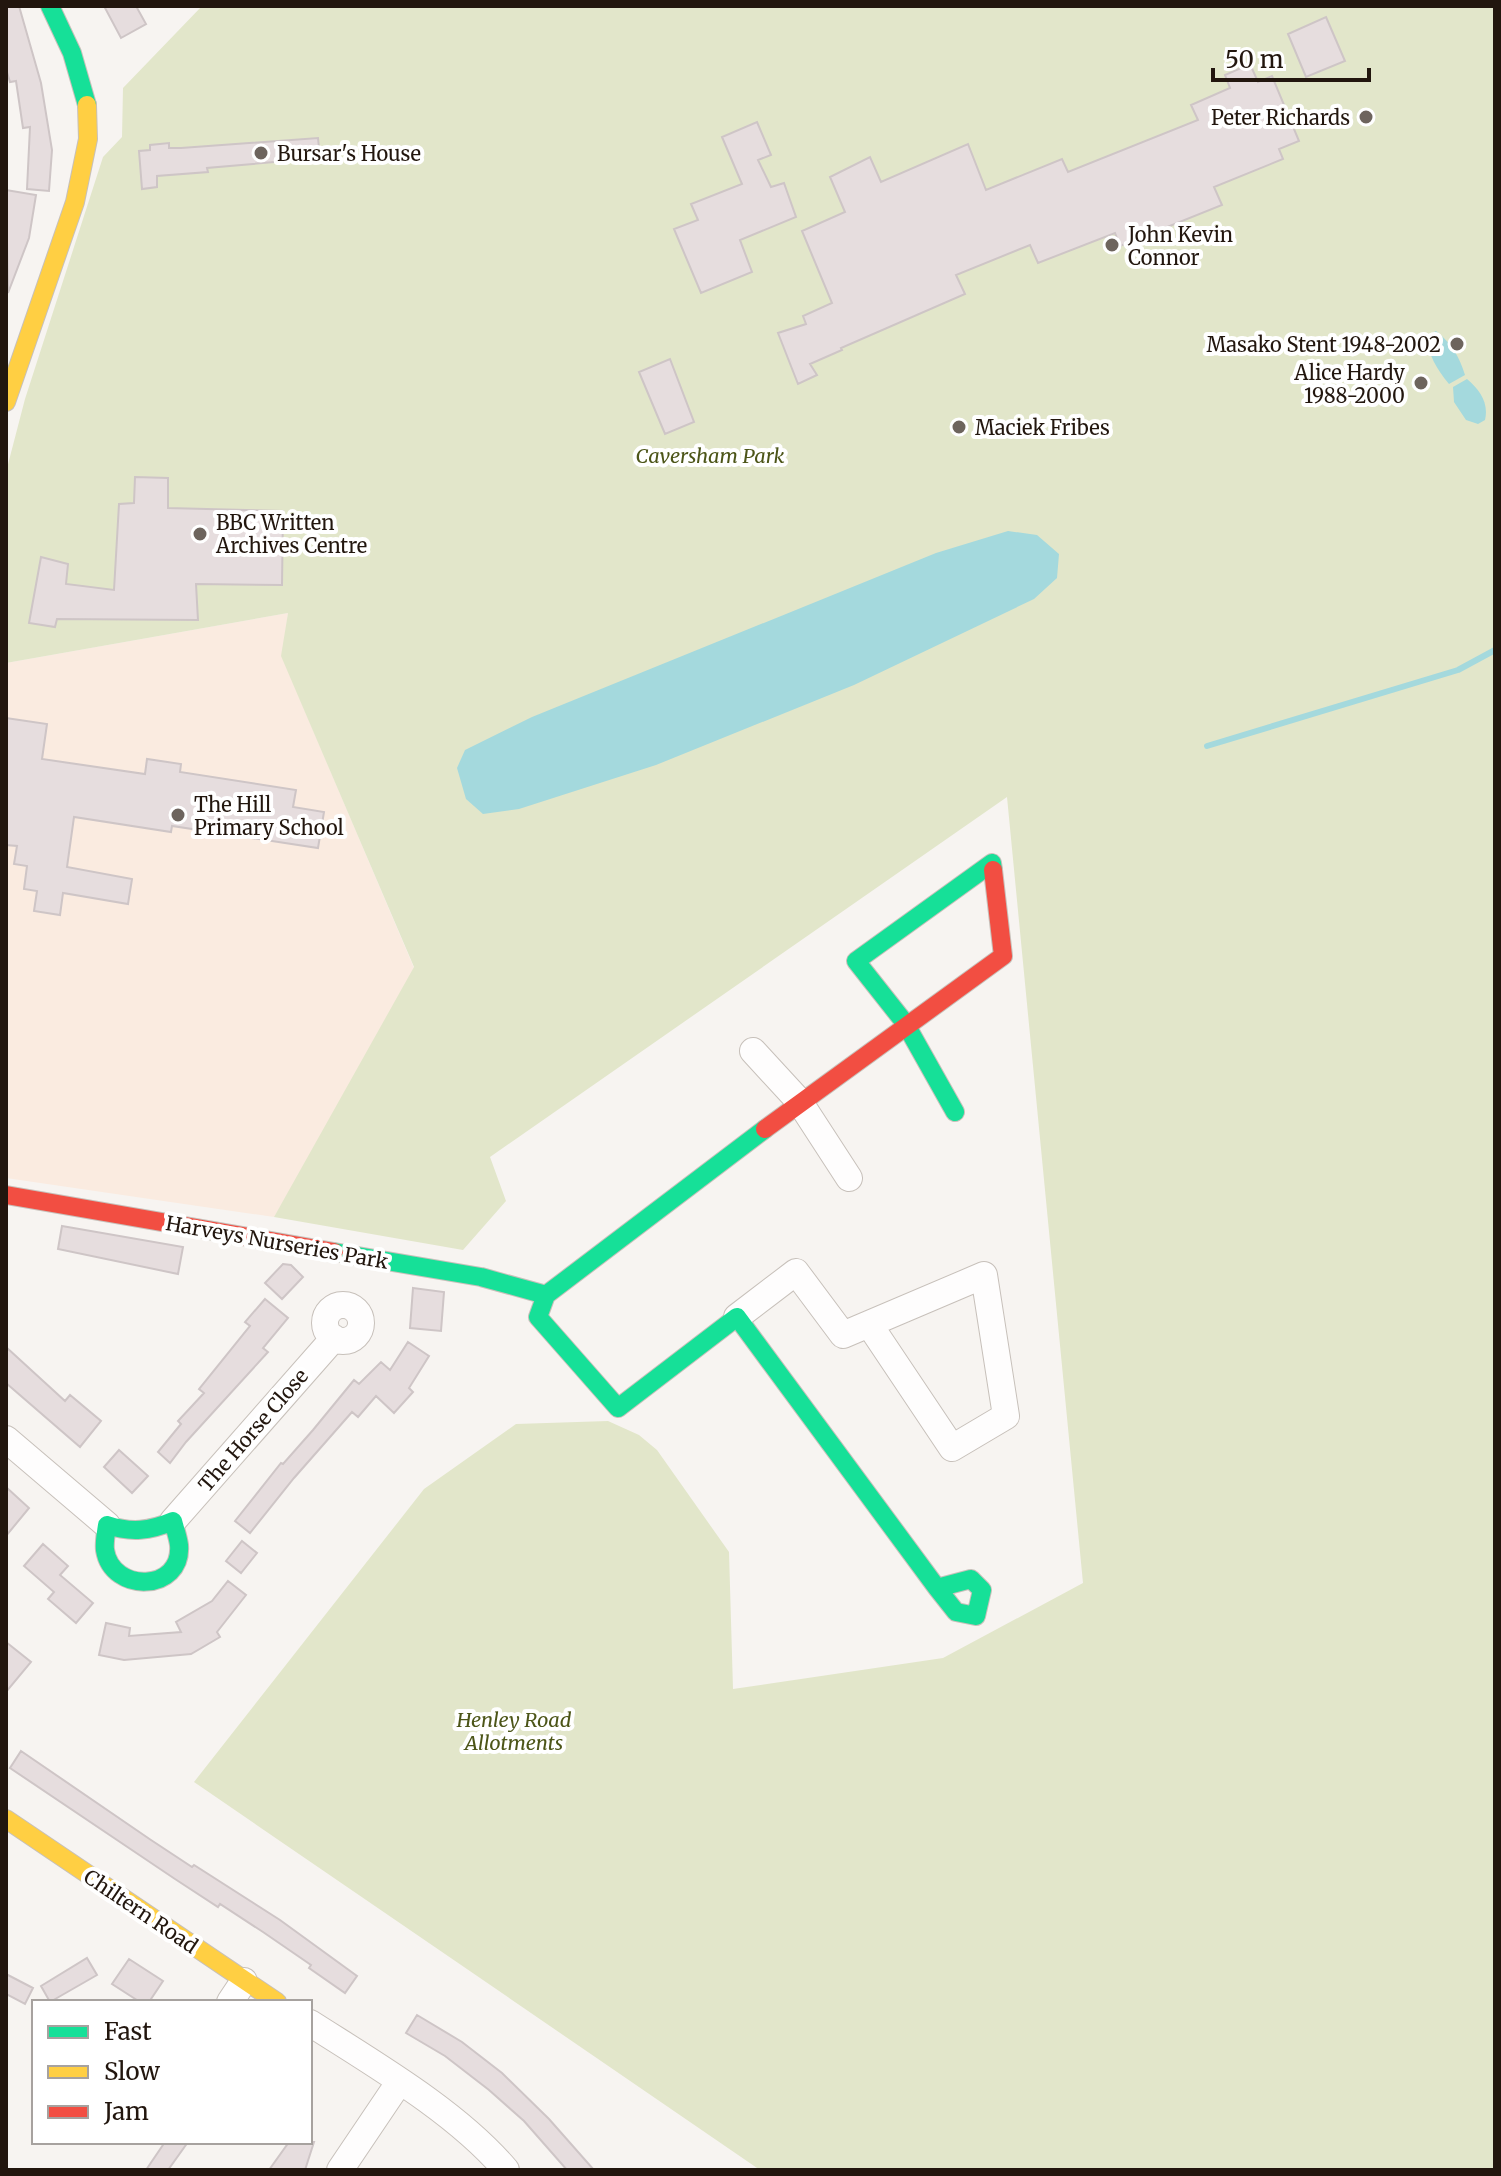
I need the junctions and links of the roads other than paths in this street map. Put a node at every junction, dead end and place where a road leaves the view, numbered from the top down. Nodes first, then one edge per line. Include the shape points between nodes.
1 (50, 6) edge
2 (6, 402) edge
3 (905, 1023) junction
4 (753, 1051) dead end
5 (799, 1101) junction
6 (955, 1112) dead end
7 (849, 1178) dead end
8 (6, 1195) edge
9 (546, 1295) junction
10 (737, 1317) junction
11 (869, 1324) junction
12 (334, 1338) dead end
13 (6, 1439) edge
14 (173, 1521) junction
15 (107, 1525) junction
16 (937, 1588) dead end
17 (6, 1819) edge
18 (237, 1991) edge
19 (270, 2000) edge
20 (312, 2024) edge
21 (400, 2081) junction
22 (340, 2170) edge
23 (506, 2170) edge

1 - 2 street via 72,53 88,107 88,139 75,202
3 - 3 street via 856,961 992,863 1003,956
3 - 5 street
3 - 6 street
4 - 5 street
5 - 7 street
5 - 9 street
8 - 9 street, Harveys Nurseries Park via 481,1277
9 - 10 street via 538,1317 618,1408
10 - 11 street via 796,1272 843,1335
10 - 16 street
11 - 11 street via 984,1275 1006,1416 952,1448
12 - 14 street, The Horse Close
13 - 15 street
14 - 15 street via 139,1533
14 - 15 street via 179,1534 177,1563 157,1583 140,1585 114,1570 103,1541
17 - 18 street, Chiltern Road
18 - 19 street, Chiltern Road
20 - 21 street
21 - 22 street
21 - 23 street

